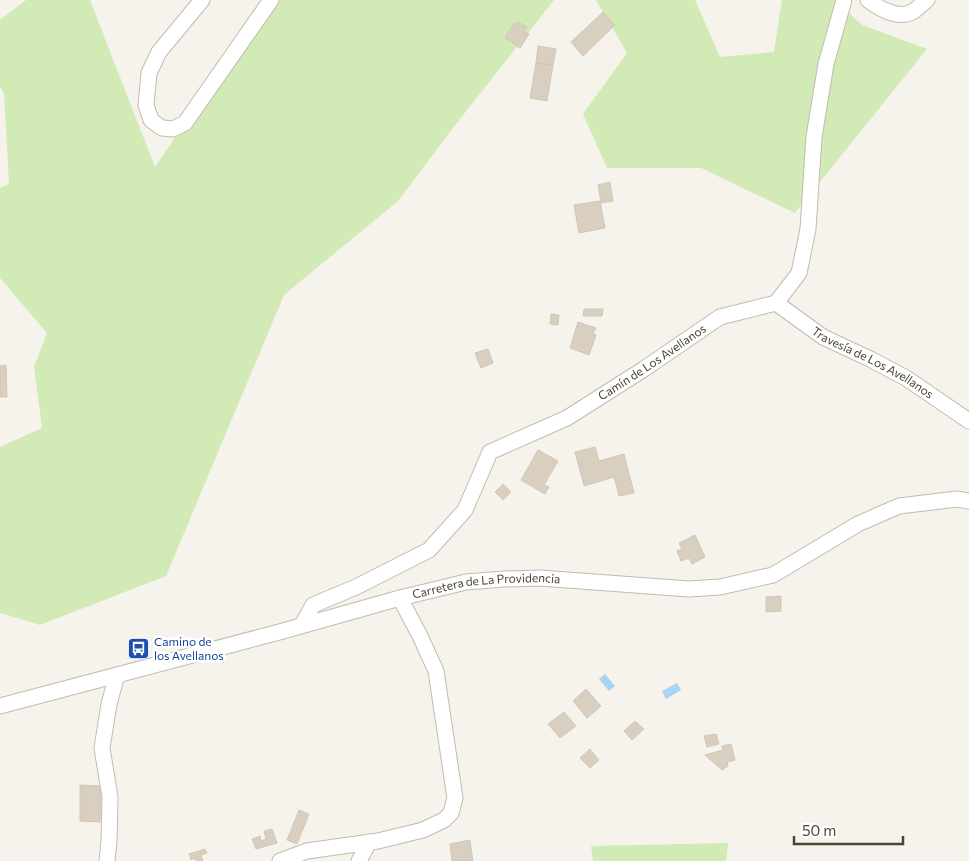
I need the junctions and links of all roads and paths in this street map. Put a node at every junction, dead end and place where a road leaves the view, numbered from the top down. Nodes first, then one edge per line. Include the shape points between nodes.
1 (202, 0) edge
2 (271, 0) edge
3 (844, 0) edge
4 (868, 0) edge
5 (927, 0) edge
6 (776, 304) junction
7 (969, 421) edge
8 (969, 501) edge
9 (400, 598) junction
10 (302, 625) junction
11 (117, 675) junction
12 (0, 706) edge
13 (369, 842) junction
14 (107, 861) edge
15 (280, 861) edge
16 (359, 861) edge

1 - 2 street via 159,52 149,73 146,105 151,120 162,128 173,129 185,123
3 - 6 street via 826,64 814,137 808,229 799,273
4 - 5 street via 896,14 912,12
6 - 7 street, Travesía de Los Avellanos via 823,337 906,378
6 - 10 street, Camín de Los Avellanos via 720,317 567,418 490,452 466,510 429,550 313,606
8 - 9 street, Carretera de La Providencia via 957,499 899,506 858,524 773,575 720,587 689,589 540,578 504,579 466,582
9 - 10 street, Carretera de La Providencia
9 - 13 street via 436,671 455,798 451,813 444,820 423,830
10 - 11 street, Carretera de La Providencia
11 - 12 street, Carretera de La Providencia
11 - 14 street via 102,748 110,797
13 - 15 street via 307,851
13 - 16 street

